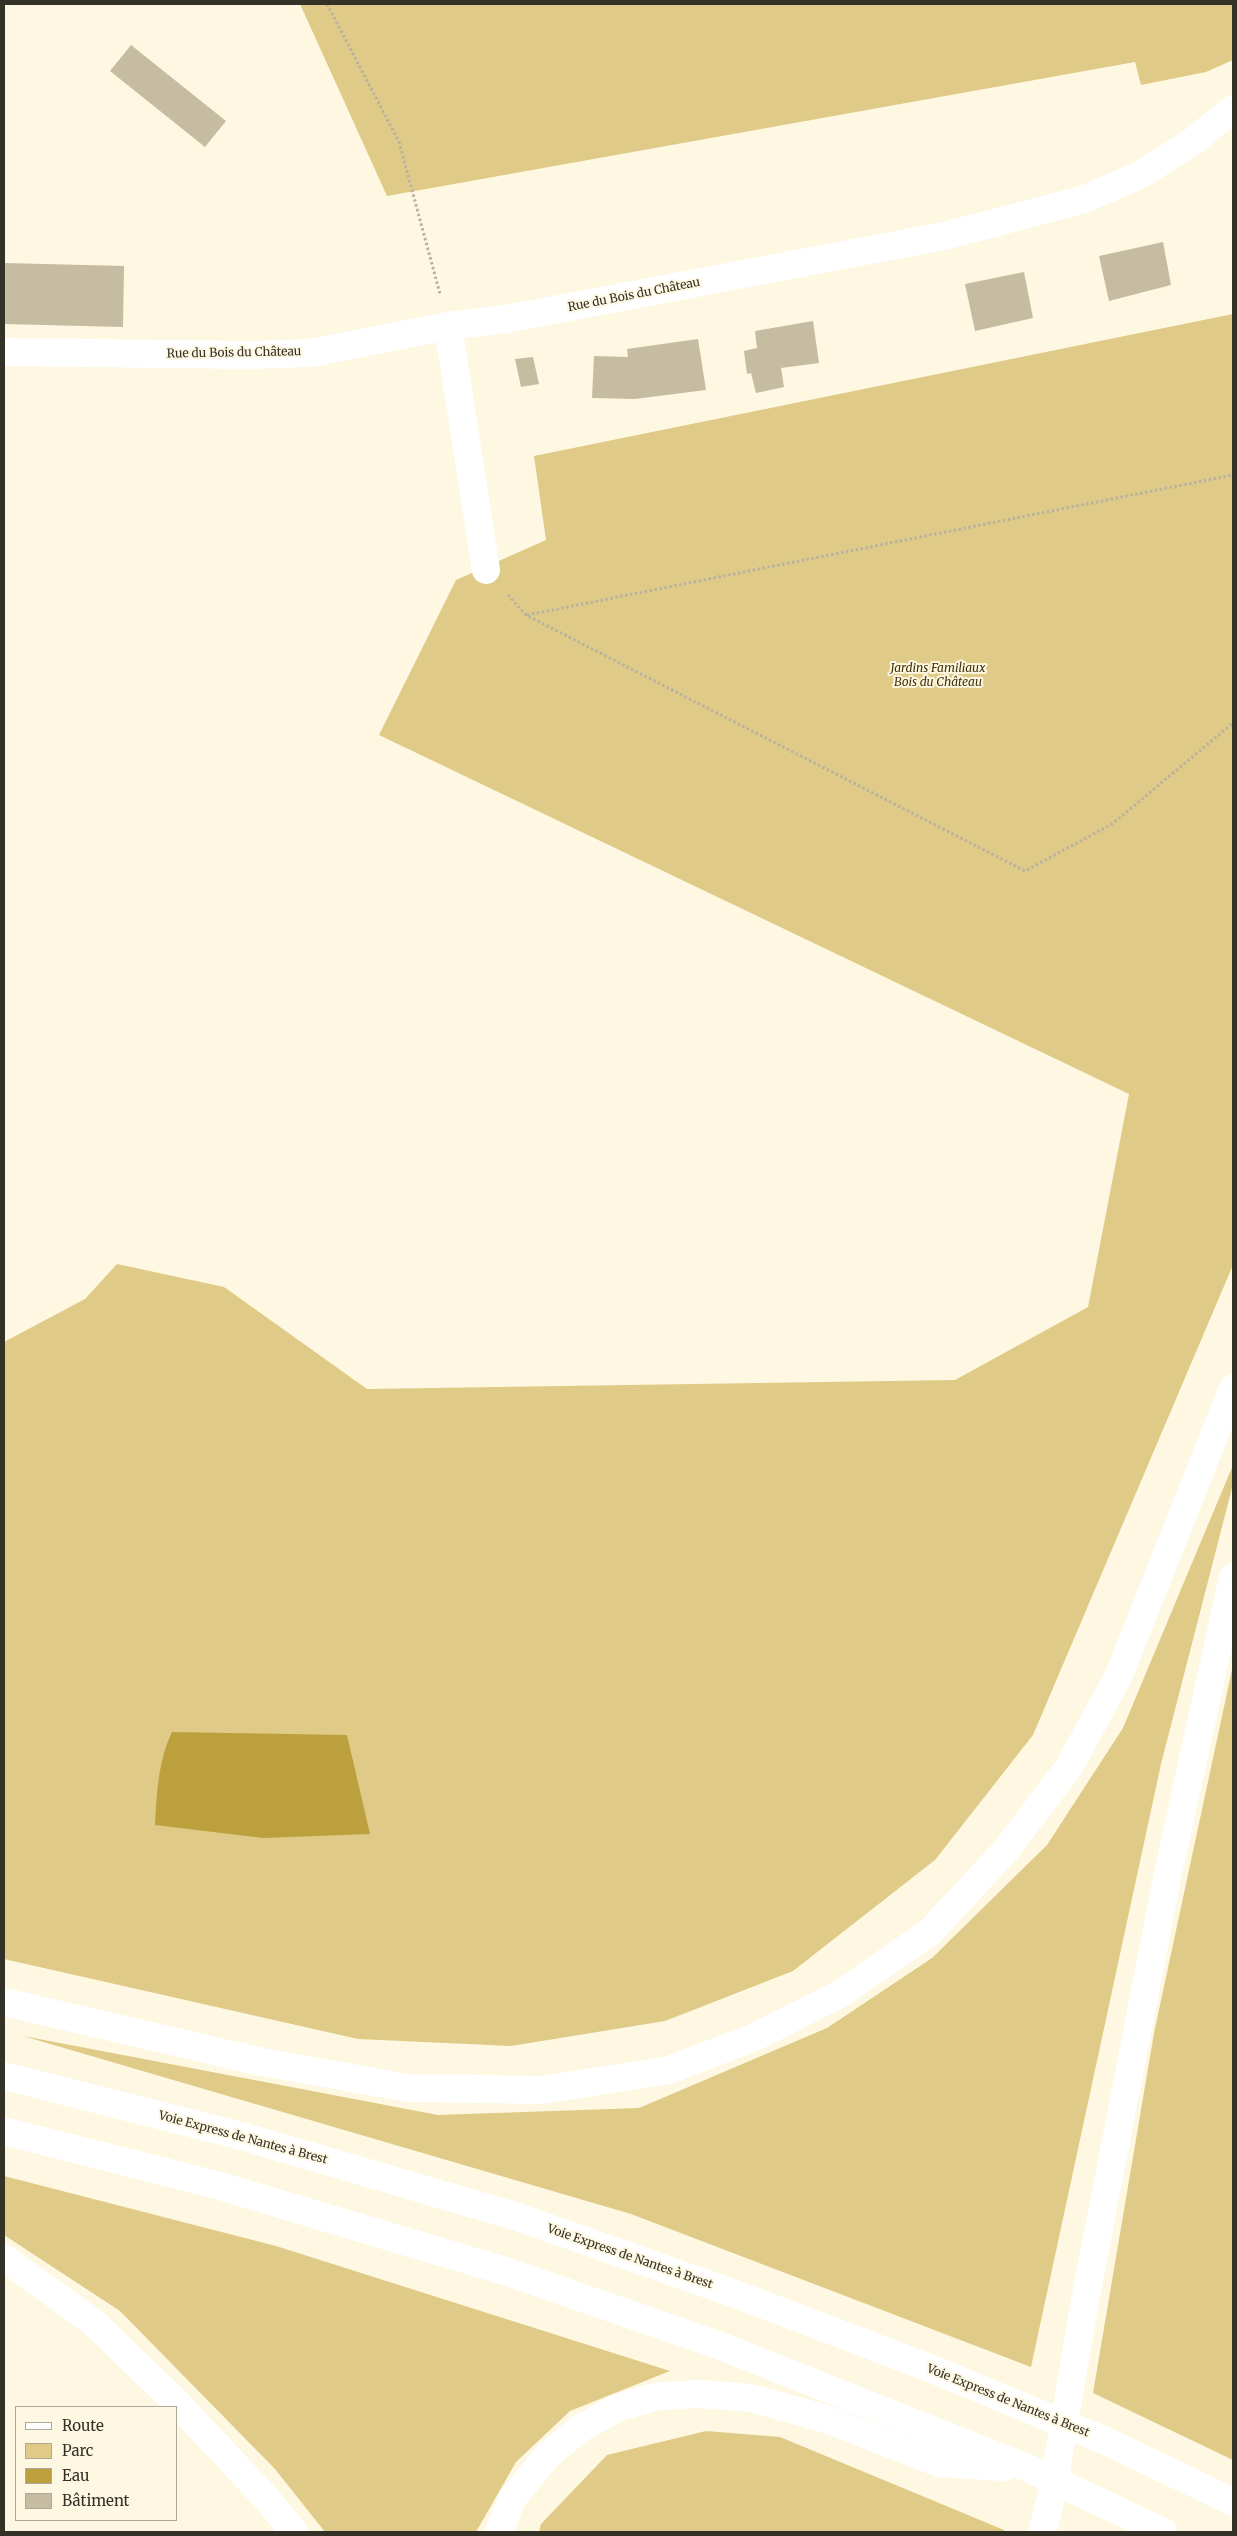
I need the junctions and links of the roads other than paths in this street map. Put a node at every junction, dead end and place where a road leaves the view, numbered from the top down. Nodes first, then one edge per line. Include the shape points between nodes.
1 (1233, 109) edge
2 (448, 326) junction
3 (4, 352) edge
4 (486, 570) dead end
5 (1233, 1388) edge
6 (1233, 1577) edge
7 (4, 2002) edge
8 (4, 2076) edge
9 (4, 2131) edge
10 (4, 2258) edge
11 (1030, 2469) junction
12 (1233, 2502) edge
13 (294, 2532) edge
14 (499, 2532) edge
15 (1042, 2532) edge
16 (1163, 2532) edge

1 - 2 main road, Rue du Bois du Château via 1192,142 1140,175 1082,200 944,236 506,319
2 - 3 main road, Rue du Bois du Château via 312,352 251,355
2 - 4 main road
5 - 7 main road via 1119,1675 1069,1767 1006,1850 930,1932 840,1994 755,2037 669,2070 542,2090 408,2088 262,2062
6 - 15 main road via 1167,1878 1087,2290 1052,2494
8 - 12 main road, Voie Express de Nantes à Brest via 238,2135 518,2217 738,2295 926,2367 1108,2442
9 - 11 main road via 220,2186 505,2271 718,2345
10 - 13 main road via 93,2322 176,2402
11 - 14 main road via 939,2463 826,2419 751,2398 700,2394 659,2396 619,2407 581,2428 547,2456 512,2499
11 - 16 main road

